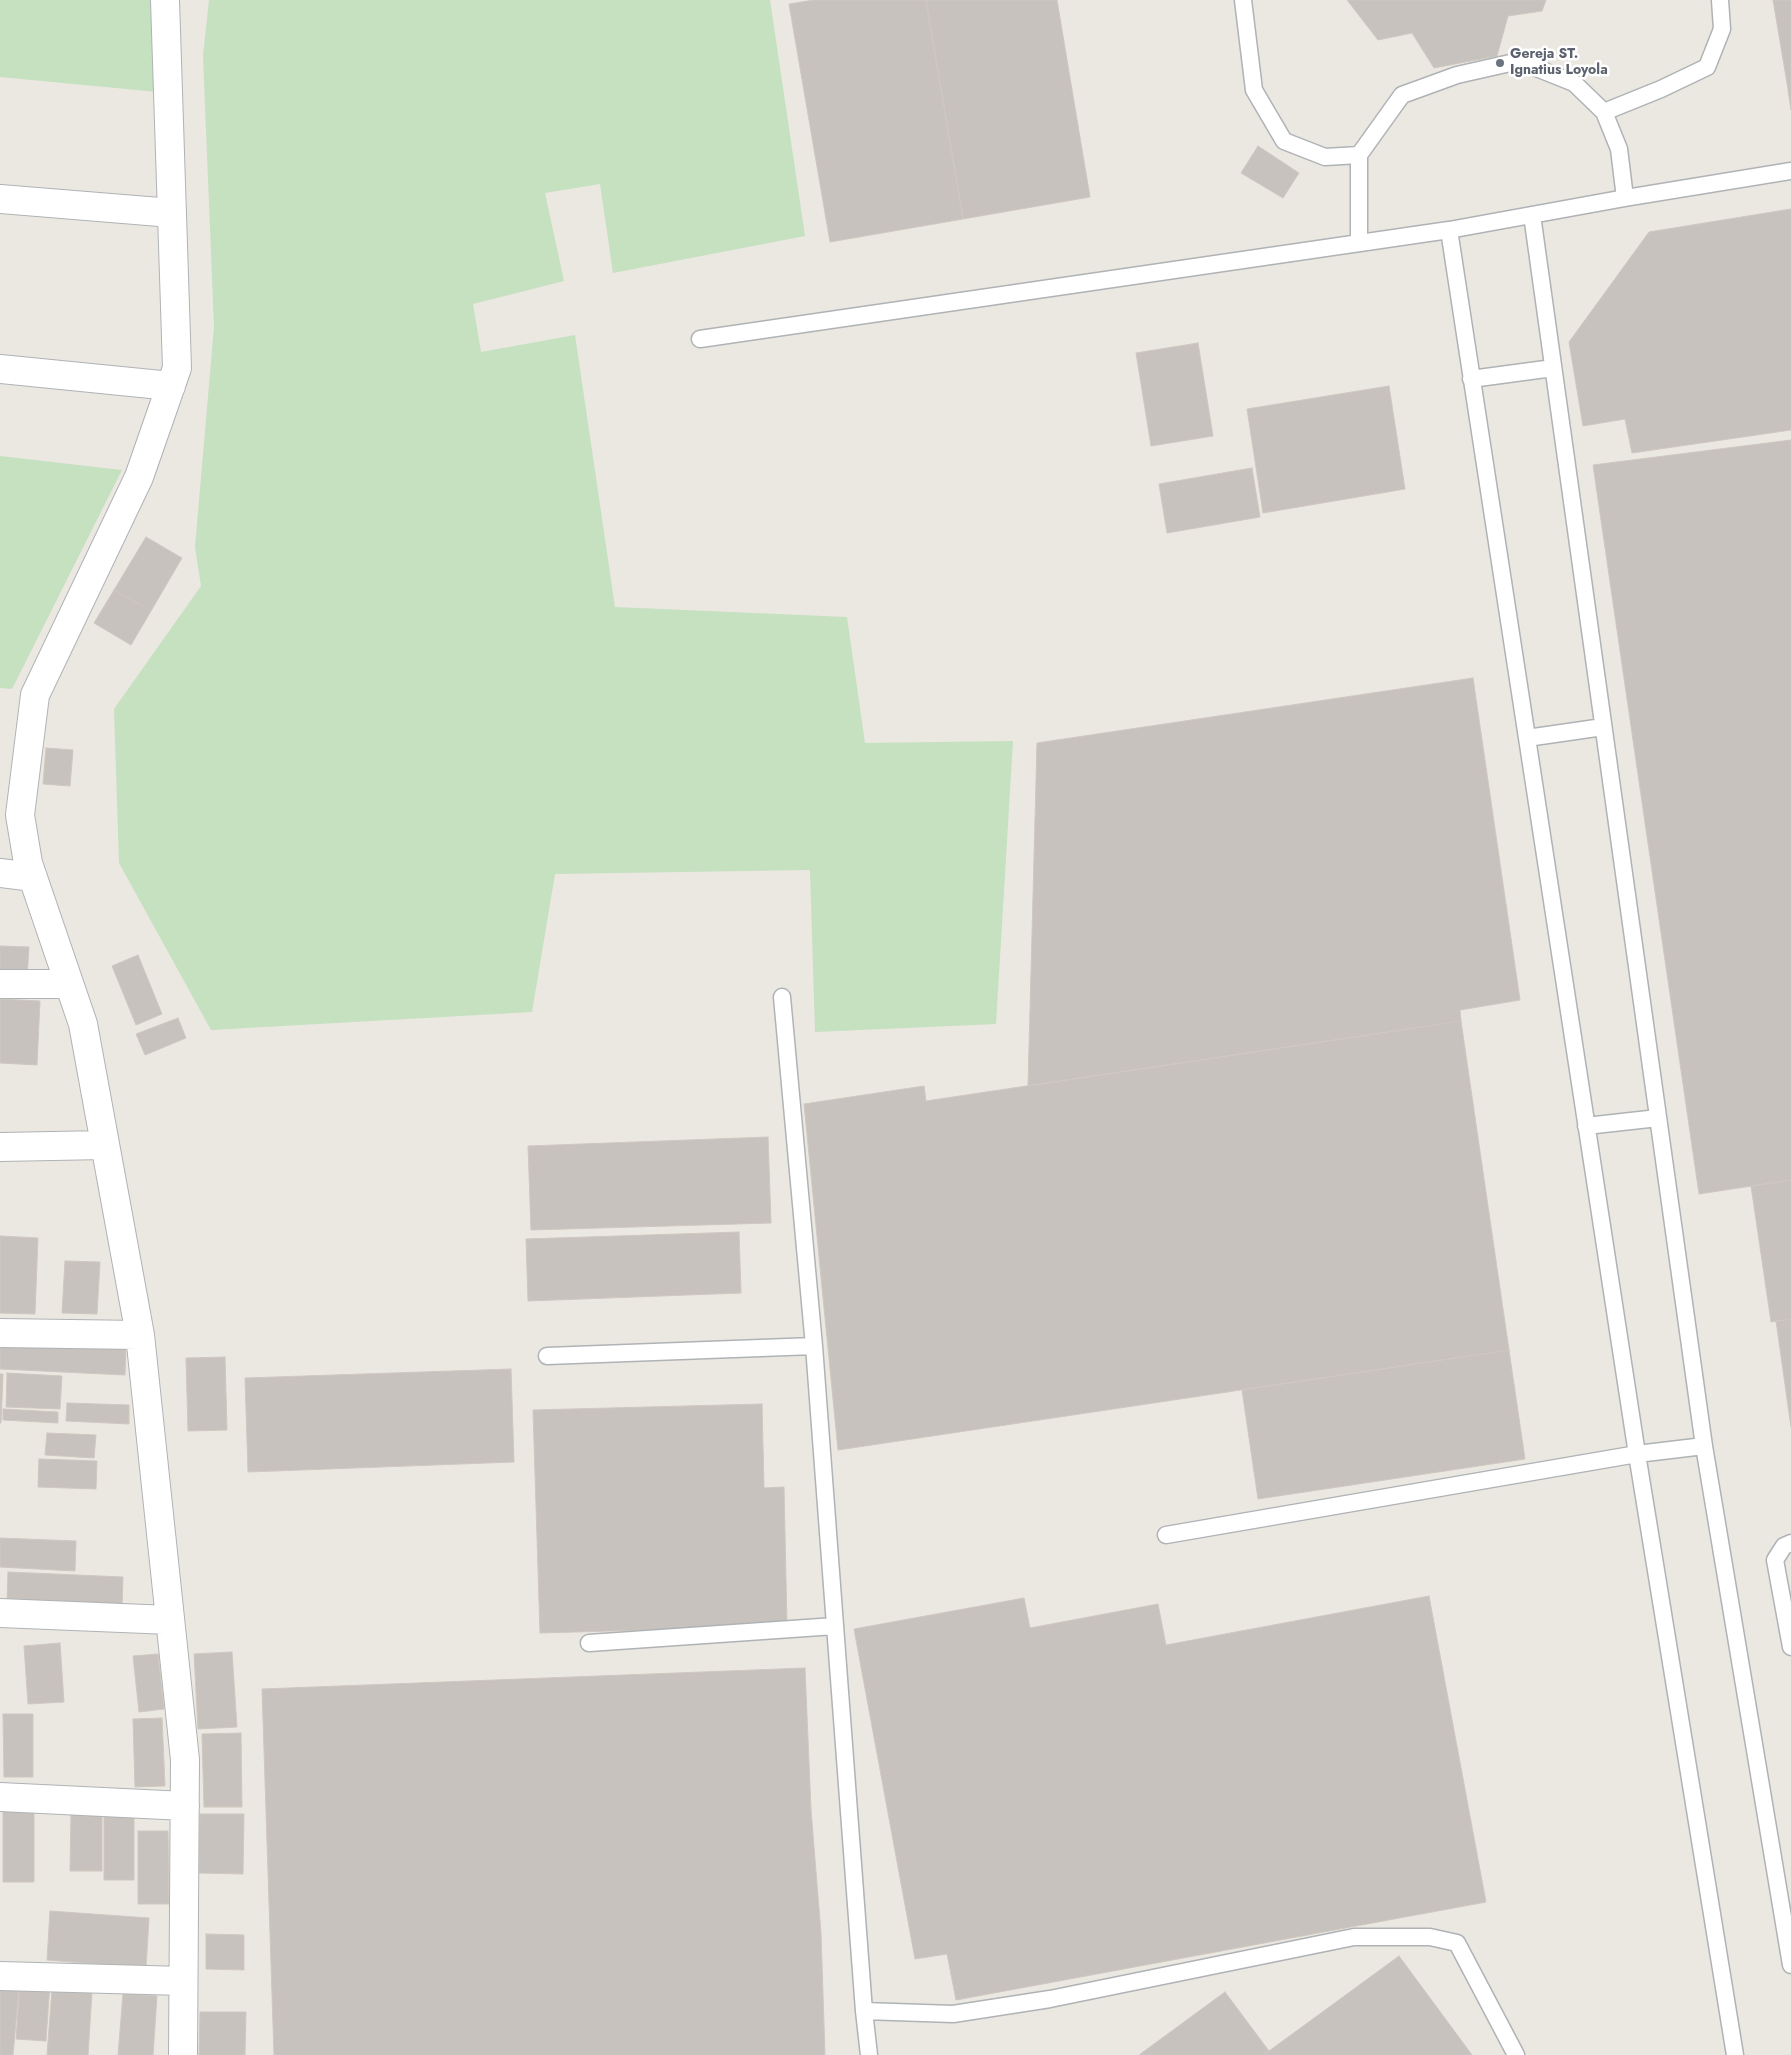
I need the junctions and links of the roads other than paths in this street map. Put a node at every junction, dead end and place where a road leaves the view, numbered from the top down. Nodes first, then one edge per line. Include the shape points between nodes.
1 (165, 0) edge
2 (1243, 0) edge
3 (1720, 0) edge
4 (1604, 112) junction
5 (1359, 155) junction
6 (1791, 171) edge
7 (1625, 198) junction
8 (0, 199) edge
9 (172, 213) junction
10 (1532, 215) junction
11 (1449, 230) junction
12 (1359, 243) junction
13 (700, 339) dead end
14 (1554, 368) junction
15 (0, 369) edge
16 (1471, 379) junction
17 (171, 386) junction
18 (1603, 727) junction
19 (1527, 738) junction
20 (0, 873) edge
21 (33, 877) junction
22 (0, 984) edge
23 (69, 984) junction
24 (782, 997) dead end
25 (1658, 1118) junction
26 (1586, 1126) junction
27 (105, 1145) junction
28 (0, 1147) edge
29 (0, 1333) edge
30 (140, 1335) junction
31 (814, 1346) junction
32 (547, 1356) dead end
33 (1704, 1446) junction
34 (1637, 1454) junction
35 (1166, 1535) dead end
36 (1791, 1543) edge
37 (0, 1613) edge
38 (170, 1620) junction
39 (835, 1626) junction
40 (588, 1643) dead end
41 (1791, 1647) edge
42 (0, 1797) edge
43 (184, 1806) junction
44 (1791, 1965) edge
45 (0, 1976) edge
46 (183, 1981) junction
47 (864, 2011) junction
48 (183, 2055) edge
49 (869, 2055) edge
50 (1516, 2055) edge
51 (1735, 2055) edge

1 - 9 street
2 - 5 lane via 1254,90 1284,141 1325,157
3 - 4 lane via 1722,29 1707,66
4 - 5 lane via 1574,83 1519,61 1457,75 1402,95
4 - 7 lane via 1619,149
5 - 12 lane
6 - 7 lane
7 - 10 lane
8 - 9 street
9 - 17 street via 177,368
10 - 11 lane
10 - 14 lane
11 - 12 lane
11 - 16 lane
12 - 13 lane
14 - 16 lane
14 - 18 lane
15 - 17 street
16 - 19 lane
17 - 21 street via 140,478 35,695 20,815
18 - 19 lane
18 - 25 lane
19 - 26 lane
20 - 21 street
21 - 23 street
22 - 23 street
23 - 27 street via 83,1024
24 - 31 lane
25 - 26 lane
25 - 33 lane
26 - 34 lane
27 - 28 street
27 - 30 street
29 - 30 street
30 - 38 street
31 - 32 lane
31 - 39 lane
33 - 34 lane
33 - 44 lane
34 - 35 lane
34 - 51 lane
36 - 41 lane via 1784,1546 1775,1560
37 - 38 street
38 - 43 street via 185,1760
39 - 40 lane
39 - 47 lane
42 - 43 street
43 - 46 street
45 - 46 street
46 - 48 street
47 - 49 lane
47 - 50 lane via 952,2014 1050,1999 1354,1937 1430,1937 1457,1943

